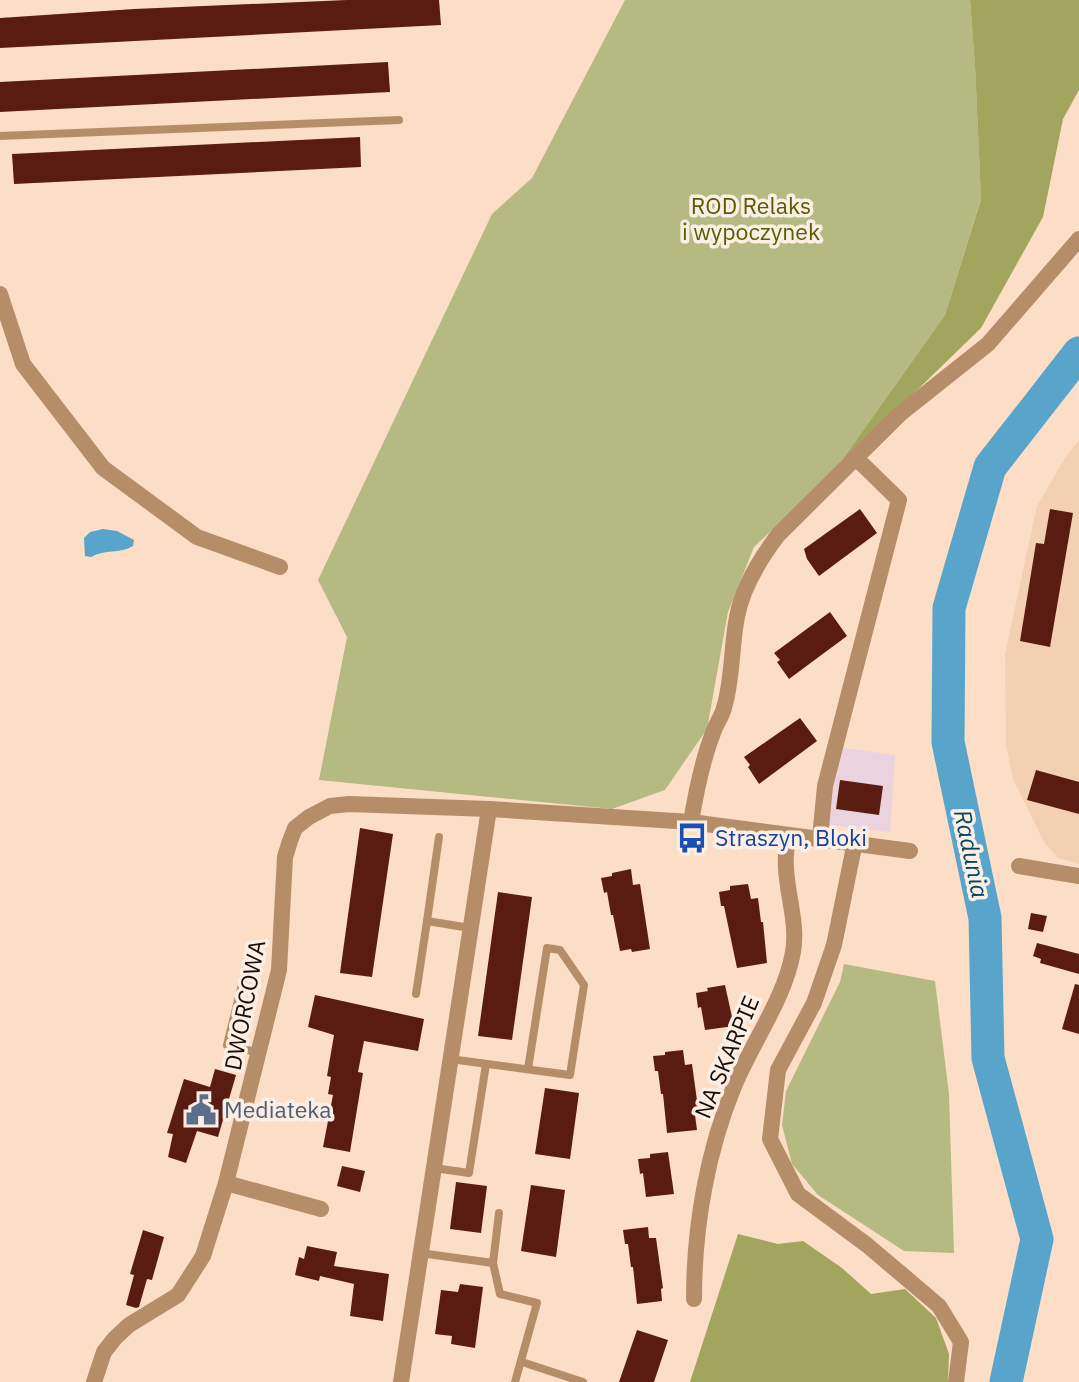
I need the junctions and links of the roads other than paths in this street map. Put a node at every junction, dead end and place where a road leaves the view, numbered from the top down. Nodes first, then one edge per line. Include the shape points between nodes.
1 (399, 120) dead end
2 (0, 136) edge
3 (1079, 239) edge
4 (0, 294) edge
5 (856, 458) junction
6 (280, 567) dead end
7 (489, 809) junction
8 (691, 822) junction
9 (788, 835) junction
10 (439, 837) dead end
11 (820, 838) junction
12 (855, 842) junction
13 (910, 851) dead end
14 (1019, 866) dead end
15 (1079, 876) edge
16 (427, 921) junction
17 (470, 928) junction
18 (250, 952) dead end
19 (416, 993) dead end
20 (260, 1052) junction
21 (450, 1059) junction
22 (486, 1064) junction
23 (528, 1069) junction
24 (434, 1168) junction
25 (226, 1183) junction
26 (321, 1209) dead end
27 (499, 1213) dead end
28 (421, 1253) junction
29 (493, 1263) junction
30 (694, 1298) dead end
31 (522, 1362) junction
32 (94, 1382) edge
33 (401, 1382) edge
34 (514, 1382) edge
35 (583, 1382) edge
36 (956, 1382) edge

1 - 2 lane
3 - 5 street via 988,344 900,414
4 - 6 street via 23,364 103,468 197,537
5 - 8 street via 778,535 748,585 737,615 724,709 698,780
5 - 11 street via 899,500 825,786
7 - 8 street, DWORCOWA
7 - 17 street
7 - 20 street, DWORCOWA via 349,804 330,806 295,828 285,857 282,958
8 - 9 street, DWORCOWA
9 - 11 street, DWORCOWA
9 - 30 street, NA SKARPIE via 793,950 786,980 734,1086 714,1145 694,1256
10 - 16 lane
11 - 12 street, DWORCOWA
12 - 13 street, DWORCOWA
12 - 36 street via 834,945 814,1003 778,1070 770,1139 798,1194 939,1306 961,1342
14 - 15 street
16 - 17 lane
16 - 19 lane
17 - 21 street
18 - 20 lane via 228,1045
20 - 25 street, DWORCOWA
21 - 22 lane
21 - 24 street
22 - 23 lane
22 - 24 lane via 470,1173
23 - 23 lane via 570,1075 584,985 559,950 547,948
24 - 28 street
25 - 26 street
25 - 32 street, DWORCOWA via 203,1256 186,1285 115,1338 104,1352
27 - 29 lane
28 - 29 lane
28 - 33 street
29 - 31 lane via 500,1294 537,1303
31 - 34 lane
31 - 35 lane

